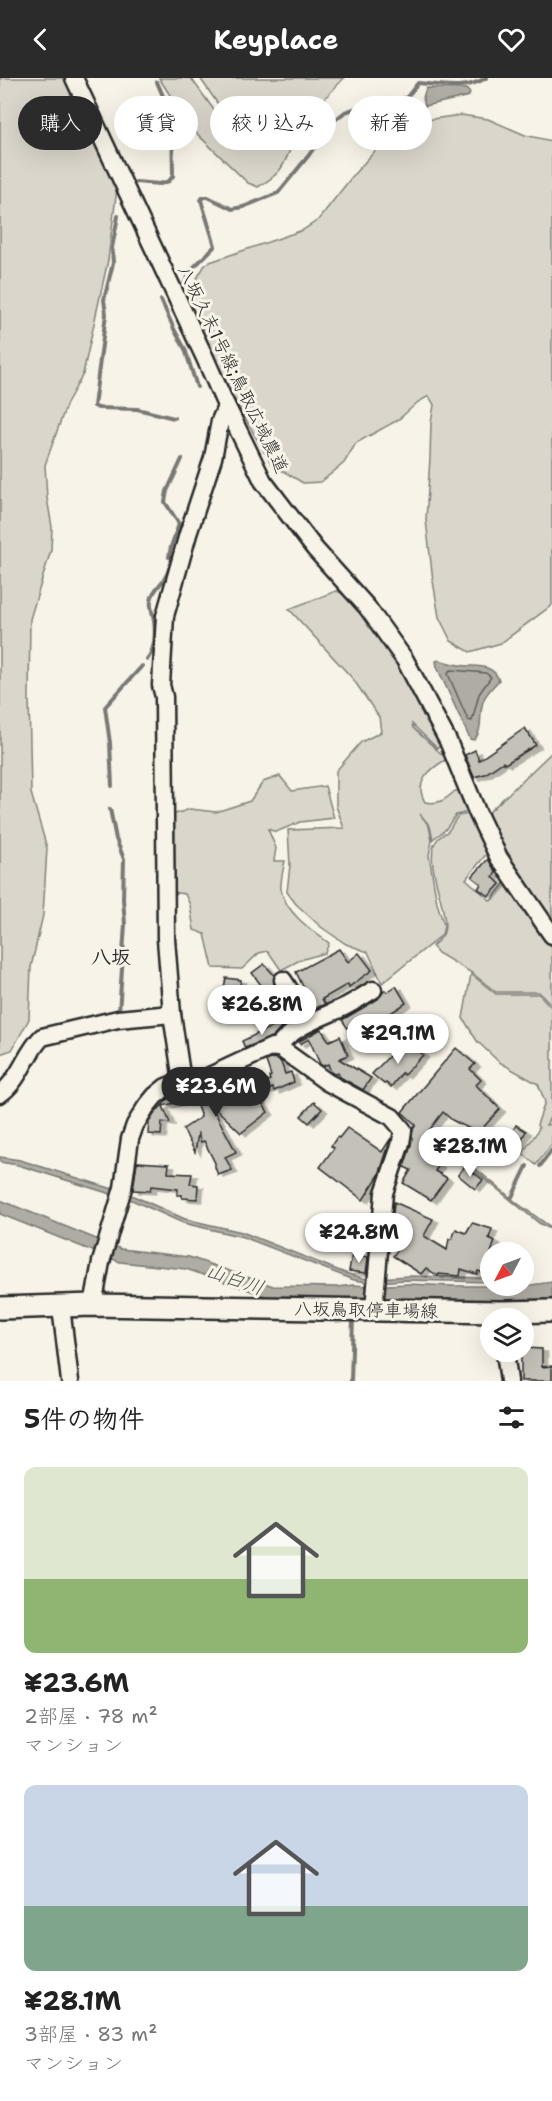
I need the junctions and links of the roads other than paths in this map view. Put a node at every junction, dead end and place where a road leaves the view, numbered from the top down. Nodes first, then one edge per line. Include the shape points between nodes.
1 (74, 78) edge
2 (226, 407) junction
3 (552, 935) edge
4 (283, 980) dead end
5 (373, 990) dead end
6 (172, 1014) junction
7 (310, 1022) junction
8 (277, 1048) junction
9 (182, 1081) junction
10 (0, 1094) edge
11 (93, 1305) junction
12 (61, 1307) junction
13 (0, 1308) edge
14 (374, 1309) junction
15 (552, 1311) edge
16 (534, 1312) edge
17 (480, 1314) edge
18 (506, 1362) edge
19 (70, 1381) edge
20 (509, 1381) edge

1 - 2 street, 八坂久末1号線;鳥取広域農道
2 - 3 street, 八坂久末1号線;鳥取広域農道 via 263,481 315,549 367,607 405,660 448,741 499,858
2 - 6 street via 165,616 161,686 166,939
4 - 7 street
5 - 7 street
6 - 9 street
6 - 10 street via 118,1019 42,1037 13,1083
7 - 8 street via 283,1039
8 - 9 street via 201,1080
8 - 14 street via 392,1118 403,1130 384,1192
9 - 11 street via 155,1096 135,1125
11 - 12 main road, 八坂鳥取停車場線
11 - 14 main road, 八坂鳥取停車場線
12 - 13 main road, 八坂鳥取停車場線
12 - 19 street
14 - 17 main road, 八坂鳥取停車場線
15 - 16 main road, 八坂鳥取停車場線
18 - 20 street

